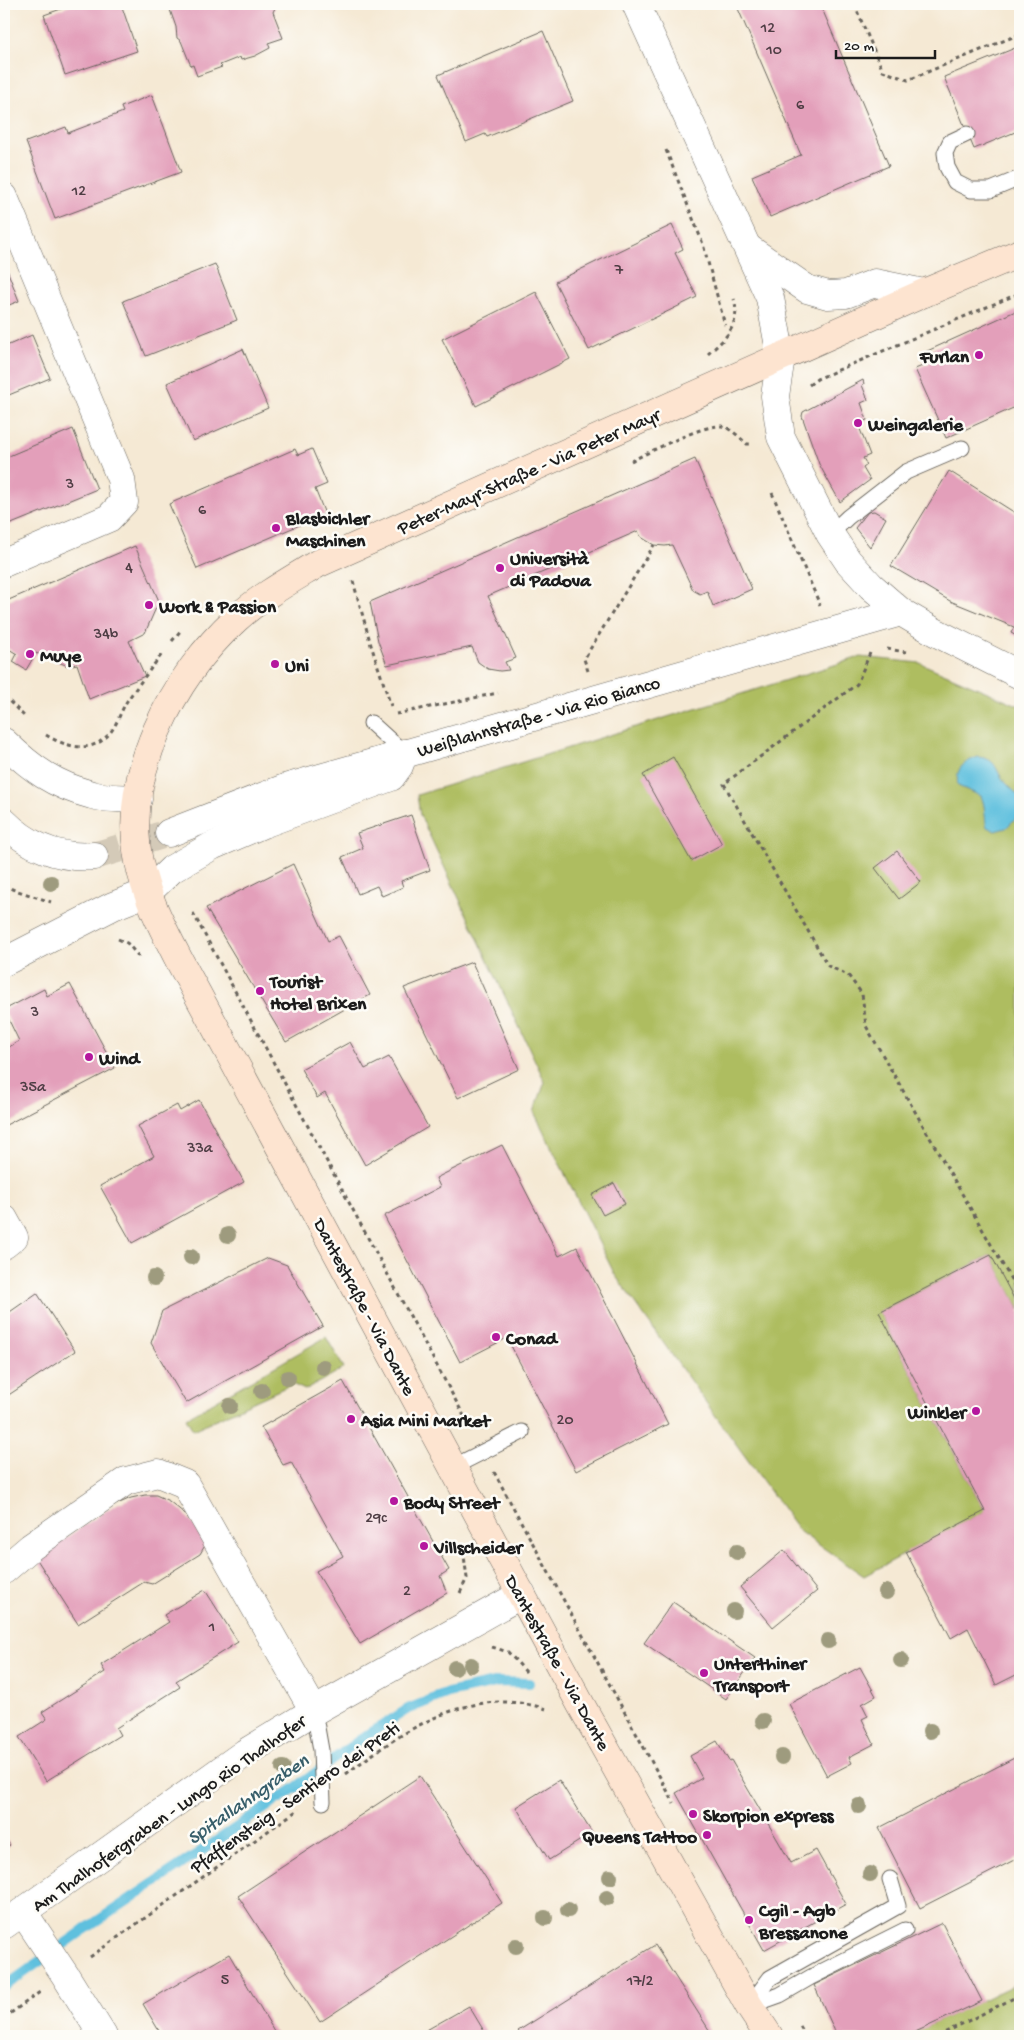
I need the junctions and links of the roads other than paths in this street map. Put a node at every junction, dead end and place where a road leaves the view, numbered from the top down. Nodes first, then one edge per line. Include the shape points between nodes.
1 (636, 4) edge
2 (968, 134) dead end
3 (1020, 178) edge
4 (4, 198) edge
5 (747, 248) junction
6 (1020, 253) edge
7 (924, 293) junction
8 (781, 356) junction
9 (962, 448) dead end
10 (830, 534) junction
11 (4, 563) edge
12 (900, 612) junction
13 (1020, 675) edge
14 (371, 723) dead end
15 (4, 742) edge
16 (404, 753) junction
17 (138, 799) junction
18 (4, 822) edge
19 (169, 833) tunnel mouth
20 (94, 856) tunnel mouth
21 (148, 892) junction
22 (4, 962) edge
23 (4, 1219) edge
24 (4, 1245) edge
25 (522, 1432) dead end
26 (453, 1467) junction
27 (4, 1570) edge
28 (522, 1594) junction
29 (314, 1710) junction
30 (322, 1792) road end
31 (890, 1879) dead end
32 (13, 1919) edge
33 (905, 1930) dead end
34 (749, 2006) junction
35 (103, 2036) edge
36 (769, 2036) edge

1 - 5 street
2 - 3 lane via 950,142 945,153 947,167 955,182 972,190 991,190
4 - 11 street via 121,479 124,502 109,518
5 - 7 street via 807,289 846,294 875,283
5 - 8 street via 770,298
6 - 7 main road, Peter-Mayr-Straße - Via Peter Mayr
7 - 8 main road, Peter-Mayr-Straße - Via Peter Mayr
8 - 10 street via 775,396 781,437
8 - 17 main road, Peter-Mayr-Straße - Via Peter Mayr via 317,564 269,593 237,618 192,668 156,732 144,767
9 - 10 lane via 906,472
10 - 12 street via 848,561
12 - 13 street
12 - 16 street, Weißlahnstraße - Via Rio Bianco
14 - 16 lane
15 - 17 street via 47,779 94,796
16 - 19 street via 285,788
16 - 21 street, Weißlahnstraße - Via Rio Bianco via 391,777 212,846 172,869
17 - 21 main road, Dantestraße - Via Dante via 136,834 139,862
18 - 20 street via 16,834 48,852
21 - 22 street via 113,906
21 - 26 main road, Dantestraße - Via Dante via 179,960
23 - 24 street via 14,1237
25 - 26 lane
26 - 28 main road, Dantestraße - Via Dante
27 - 29 street via 31,1547 126,1481 158,1473 185,1484
28 - 29 street, Am Thalhofergraben - Lungo Rio Thalhofer
28 - 34 main road, Dantestraße - Via Dante
29 - 30 lane via 321,1750
29 - 32 street, Am Thalhofergraben - Lungo Rio Thalhofer via 245,1753
31 - 34 lane via 898,1906 770,1978
32 - 35 street, Am Thalhofergraben - Lungo Rio Thalhofer via 55,1960
33 - 34 lane via 780,1995
34 - 36 main road, Dantestraße - Via Dante

